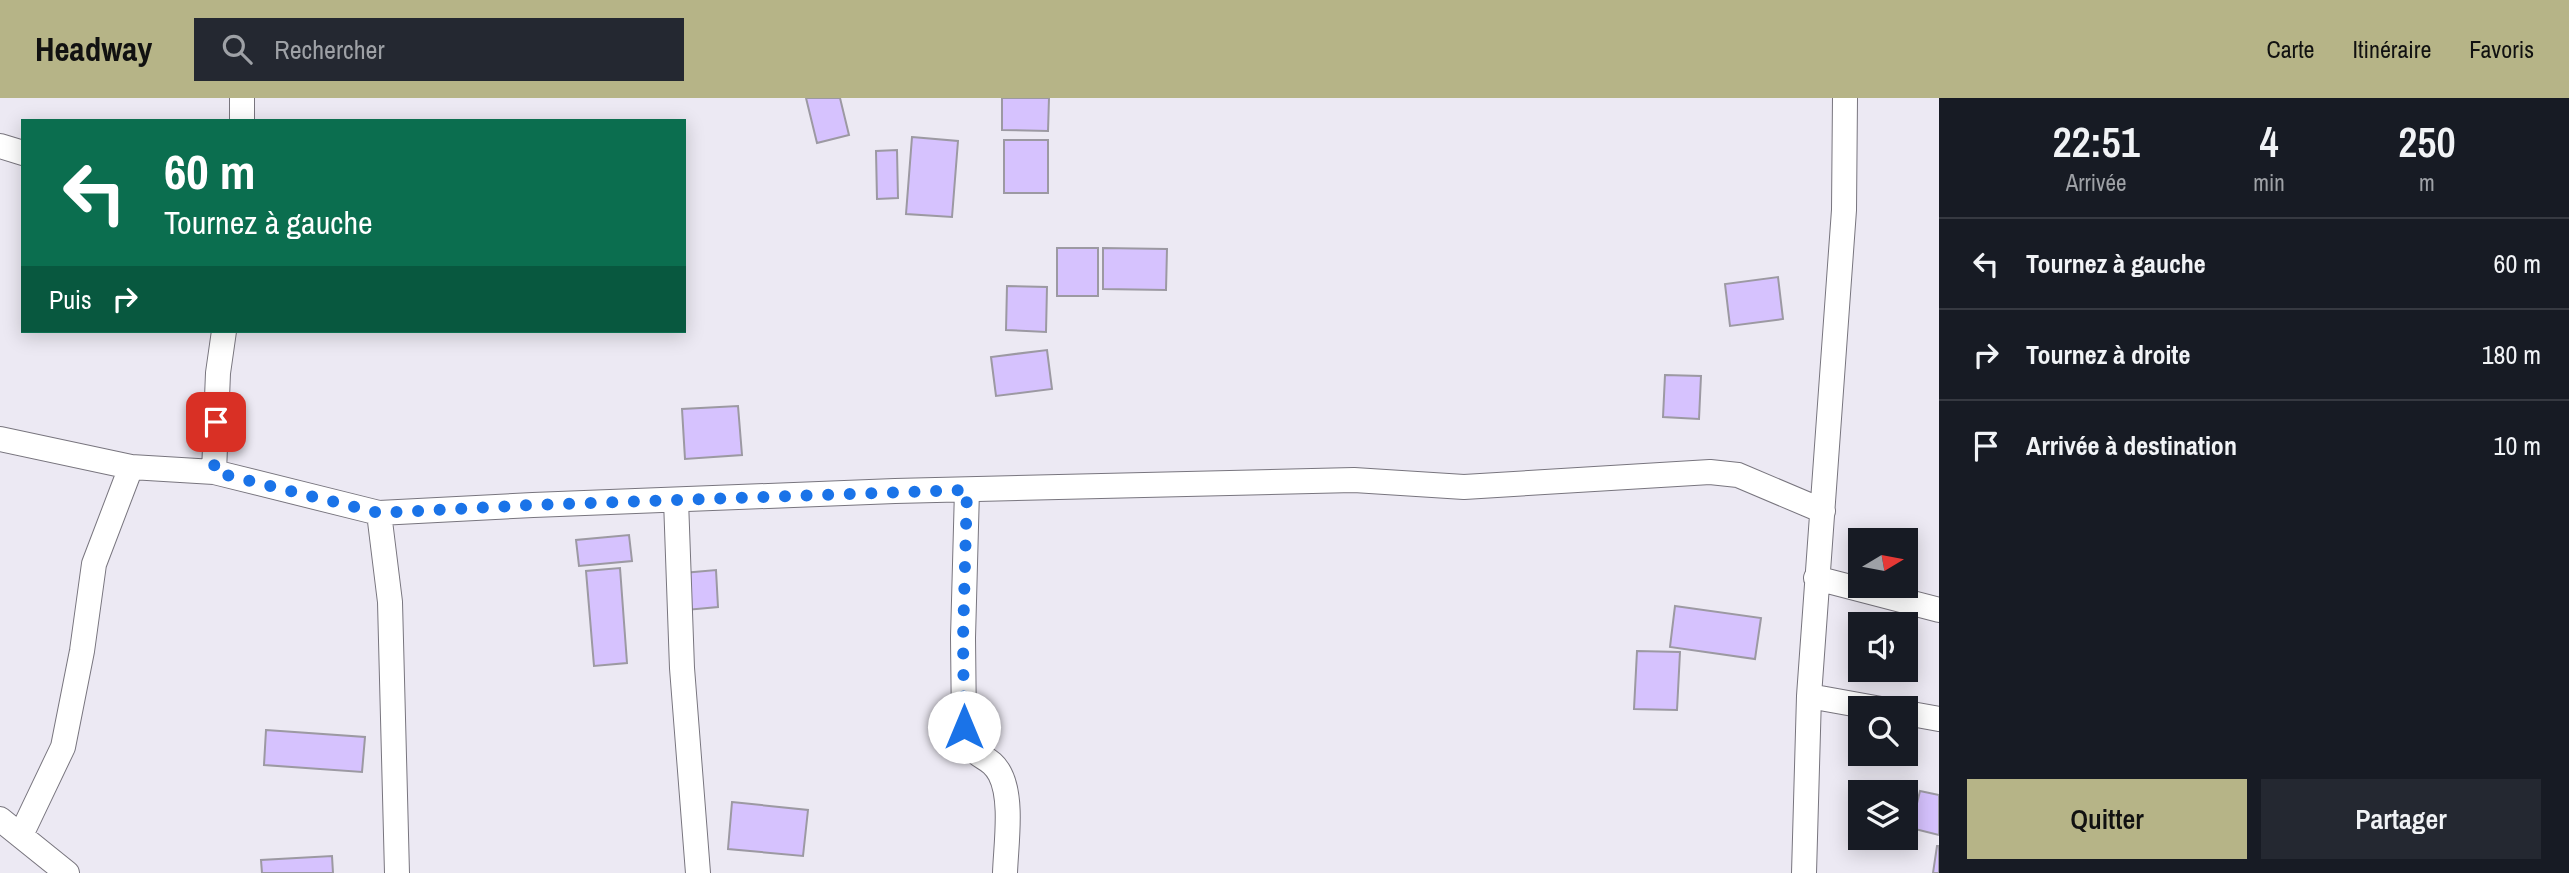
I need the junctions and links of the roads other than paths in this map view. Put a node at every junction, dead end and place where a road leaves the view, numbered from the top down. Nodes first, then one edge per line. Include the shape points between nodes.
1 (243, 98) edge
2 (1845, 98) edge
3 (242, 119) edge
4 (0, 146) edge
5 (21, 152) edge
6 (224, 333) edge
7 (0, 439) edge
8 (131, 467) junction
9 (214, 472) junction
10 (967, 490) junction
11 (676, 500) junction
12 (1824, 511) junction
13 (379, 513) junction
14 (1816, 578) junction
15 (1939, 610) edge
16 (1809, 696) junction
17 (1848, 703) edge
18 (1918, 715) edge
19 (1939, 719) edge
20 (0, 819) edge
21 (21, 835) junction
22 (67, 873) edge
23 (397, 873) edge
24 (698, 873) edge
25 (1006, 873) edge
26 (1804, 873) edge

1 - 3 street
2 - 12 street via 1844,210
4 - 5 street
6 - 9 street
7 - 8 street
8 - 9 street
8 - 21 street via 94,564 62,747
9 - 13 street
10 - 11 street
10 - 12 street via 1354,480 1464,487 1710,472 1738,475
10 - 25 street via 964,727 967,742 999,771 1006,790
11 - 13 street
11 - 24 street via 682,668
12 - 14 street
13 - 23 street via 390,602
14 - 15 street
14 - 16 street
16 - 17 street
16 - 26 street
18 - 19 street
20 - 21 street
21 - 22 street

